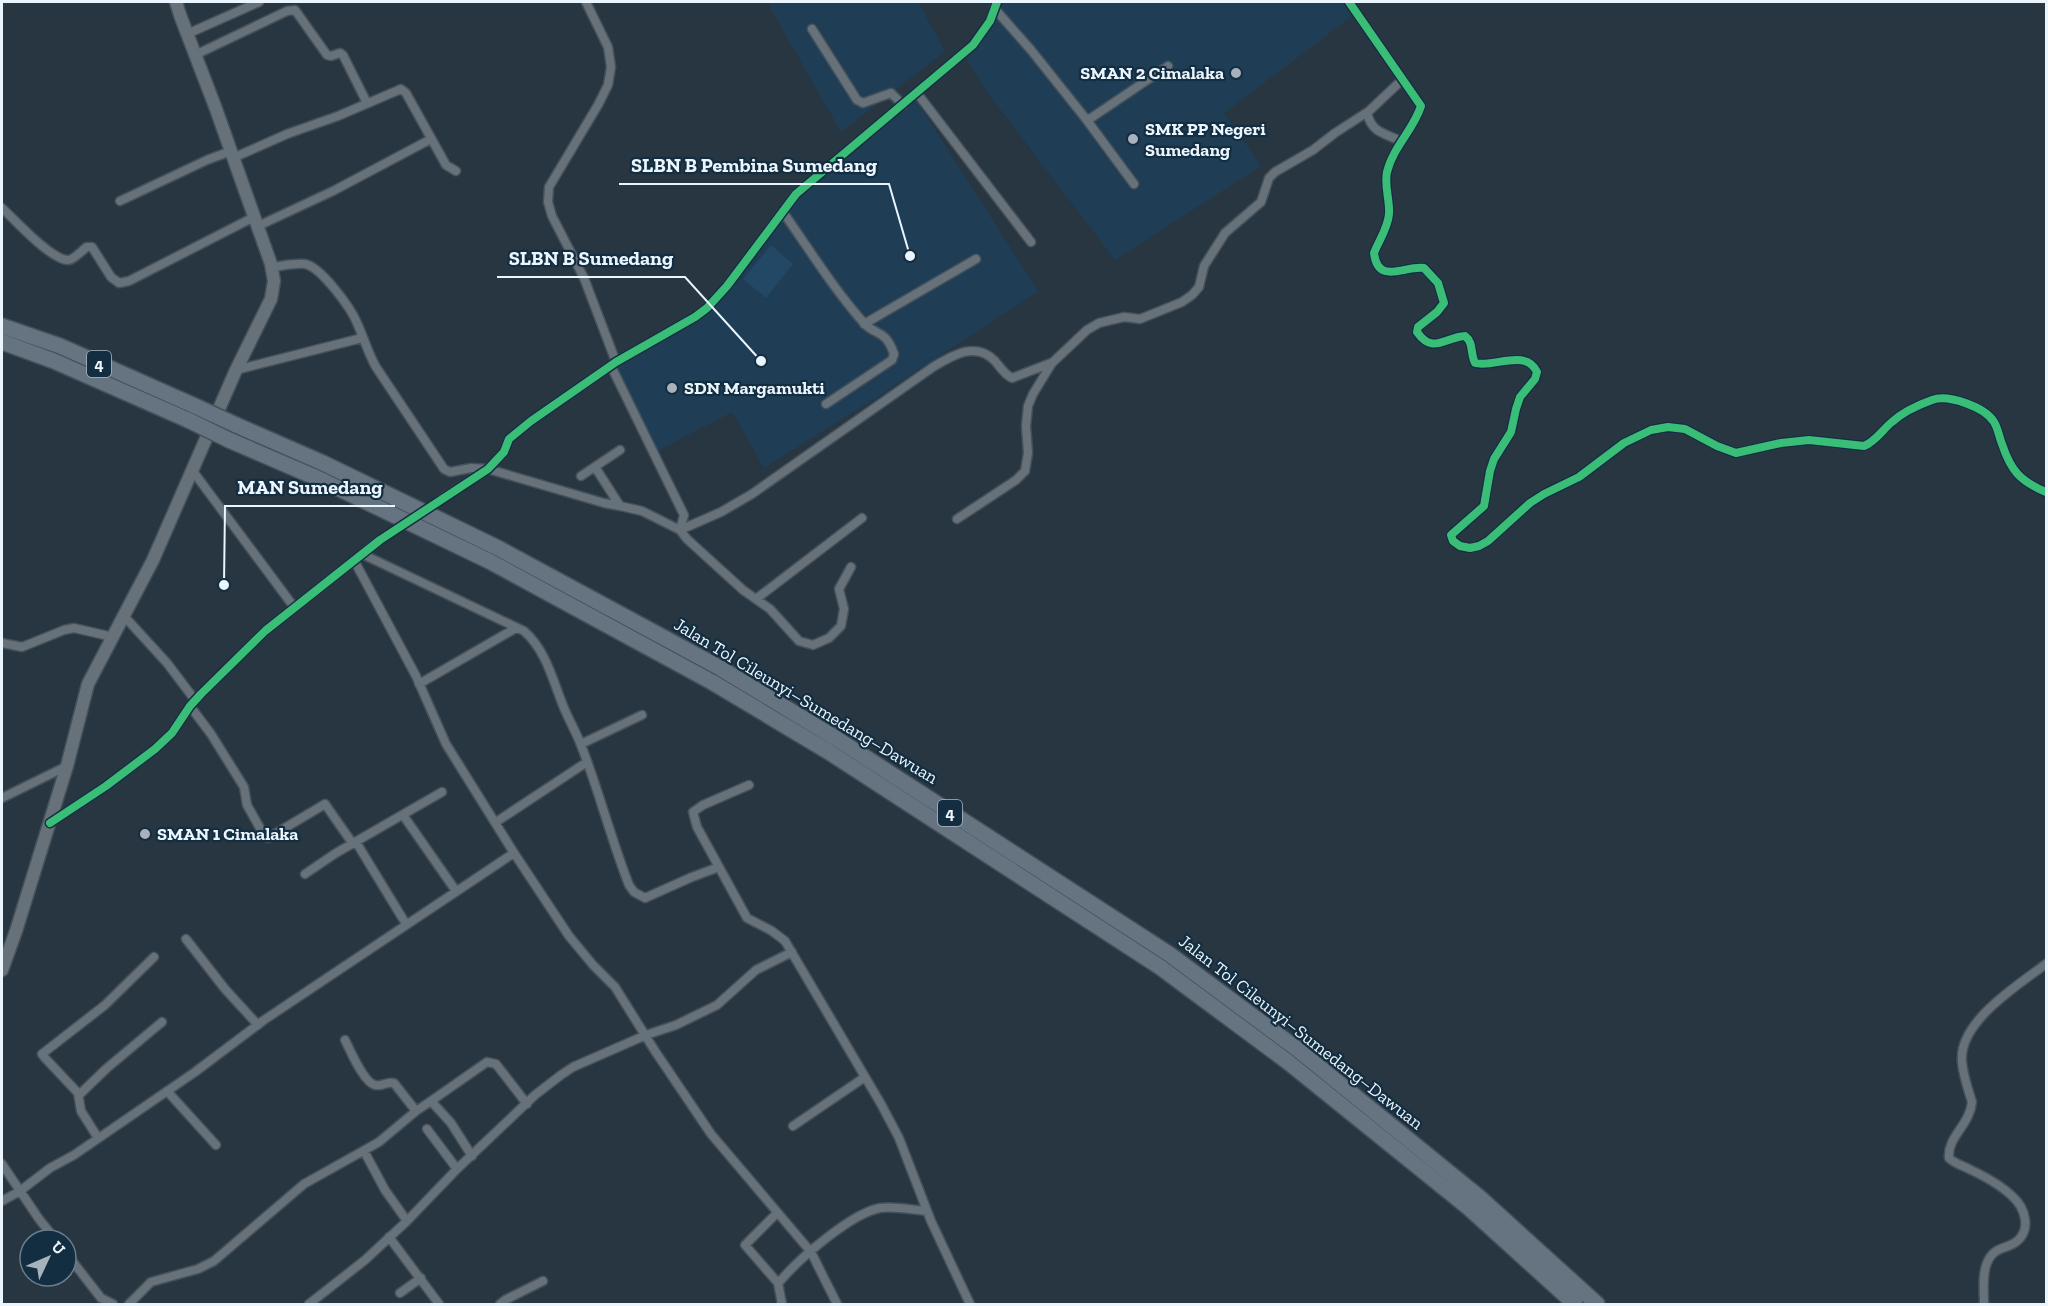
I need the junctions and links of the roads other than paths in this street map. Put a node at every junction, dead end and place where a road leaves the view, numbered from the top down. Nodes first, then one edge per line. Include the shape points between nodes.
1 (176, 2) edge
2 (259, 2) edge
3 (586, 2) edge
4 (1349, 2) edge
5 (995, 5) edge
6 (812, 29) dead end
7 (187, 34) junction
8 (195, 55) junction
9 (1168, 66) dead end
10 (1403, 79) junction
11 (917, 93) junction
12 (367, 103) junction
13 (903, 105) junction
14 (1367, 113) junction
15 (1086, 119) junction
16 (431, 139) junction
17 (1401, 141) junction
18 (232, 155) junction
19 (456, 171) dead end
20 (1134, 184) dead end
21 (120, 201) dead end
22 (2, 208) edge
23 (783, 212) junction
24 (256, 221) junction
25 (1031, 242) dead end
26 (976, 259) dead end
27 (272, 267) junction
28 (864, 324) junction
29 (2, 326) edge
30 (363, 338) junction
31 (2, 342) edge
32 (1052, 363) junction
33 (614, 364) junction
34 (236, 370) junction
35 (826, 404) dead end
36 (192, 413) junction
37 (233, 432) junction
38 (620, 450) dead end
39 (595, 467) junction
40 (488, 469) junction
41 (192, 470) junction
42 (581, 476) dead end
43 (2046, 492) edge
44 (440, 500) tunnel mouth
45 (620, 506) junction
46 (862, 518) dead end
47 (957, 519) dead end
48 (680, 530) junction
49 (380, 540) tunnel mouth
50 (362, 554) junction
51 (355, 562) junction
52 (851, 567) dead end
53 (756, 599) junction
54 (294, 607) junction
55 (124, 616) junction
56 (516, 628) junction
57 (112, 638) junction
58 (2, 643) edge
59 (419, 684) junction
60 (192, 703) junction
61 (642, 715) dead end
62 (581, 744) junction
63 (587, 762) junction
64 (67, 766) junction
65 (749, 785) dead end
66 (442, 792) dead end
67 (2, 798) edge
68 (403, 814) junction
69 (50, 822) junction
70 (496, 822) junction
71 (354, 843) junction
72 (514, 853) junction
73 (719, 867) junction
74 (305, 874) dead end
75 (456, 891) junction
76 (406, 924) junction
77 (186, 939) dead end
78 (792, 952) junction
79 (154, 957) dead end
80 (2046, 964) edge
81 (2, 970) edge
82 (162, 1022) dead end
83 (258, 1025) junction
84 (646, 1035) junction
85 (345, 1040) dead end
86 (865, 1077) junction
87 (167, 1091) junction
88 (79, 1095) junction
89 (431, 1101) junction
90 (527, 1104) junction
91 (416, 1111) junction
92 (793, 1126) dead end
93 (427, 1129) dead end
94 (98, 1138) junction
95 (216, 1145) dead end
96 (364, 1150) junction
97 (472, 1156) junction
98 (2, 1164) edge
99 (457, 1169) junction
100 (20, 1191) junction
101 (2, 1201) edge
102 (927, 1211) junction
103 (777, 1213) junction
104 (407, 1221) junction
105 (47, 1228) edge
106 (389, 1236) junction
107 (811, 1252) junction
108 (78, 1268) edge
109 (421, 1278) junction
110 (543, 1281) dead end
111 (778, 1283) junction
112 (400, 1293) dead end
113 (101, 1298) junction
114 (505, 1303) edge
115 (966, 1303) edge
116 (92, 1305) edge
117 (113, 1305) edge
118 (129, 1305) edge
119 (309, 1305) edge
120 (439, 1305) edge
121 (782, 1305) edge
122 (837, 1305) edge
123 (1575, 1305) edge
124 (1597, 1305) edge
125 (1984, 1305) edge

1 - 7 street
2 - 7 street
3 - 33 street via 608,47 608,86 549,187 548,202 584,278
4 - 10 street
5 - 11 street via 973,45
5 - 15 street
6 - 13 street via 857,100 863,103 891,93
7 - 8 street
8 - 12 street via 295,10 327,55 343,56
8 - 18 street
9 - 15 street
10 - 14 street
10 - 17 street via 1421,106
11 - 13 street
11 - 25 street
12 - 16 street via 403,90
12 - 18 street
13 - 23 street via 796,194
14 - 17 street via 1372,127
14 - 32 street via 1269,178 1261,202 1225,233 1204,266 1199,286 1187,299 1140,319 1124,317 1099,323
15 - 20 street
16 - 19 street via 446,165
16 - 24 street via 333,191
17 - 43 street via 1386,183 1387,225 1374,253 1387,272 1424,268 1438,283 1444,303 1417,332 1432,345 1465,336 1470,339 1477,364 1524,361 1537,372 1520,397 1511,432 1494,459 1484,506 1451,535 1457,545 1470,548 1488,541 1544,494 1579,477 1624,443 1651,430 1685,429 1736,453 1809,440 1864,446 1901,415 1947,397 1992,419 2015,472 2023,481
18 - 21 street via 198,164
18 - 24 street
22 - 24 street via 43,247 67,260 92,247 119,283
23 - 28 street
23 - 33 street via 707,308
24 - 27 street
26 - 28 street
27 - 30 street via 300,264 316,270 354,316
27 - 34 street via 271,299
28 - 35 street via 884,335 893,358
29 - 36 highway, Jalan Tol Cileunyi–Sumedang–Dawuan / 4 via 60,346
30 - 34 street
30 - 40 street via 376,367 444,470
31 - 36 highway, Jalan Tol Cileunyi–Sumedang–Dawuan / 4
32 - 47 street via 1028,406 1025,471
32 - 48 street via 1012,378 984,353 960,353 933,367 752,494
33 - 40 street via 511,437 504,452
33 - 48 street via 684,515
34 - 41 street
36 - 37 highway, Jalan Tol Cileunyi–Sumedang–Dawuan / 4, bridge
37 - 123 highway, Jalan Tol Cileunyi–Sumedang–Dawuan / 4 via 491,562 712,682 828,752 1169,974 1288,1062 1460,1201
37 - 124 highway, Jalan Tol Cileunyi–Sumedang–Dawuan / 4 via 323,464 508,553 720,668 867,759 1169,954 1297,1049 1479,1197
38 - 39 street
39 - 42 street
39 - 45 street
40 - 44 street
40 - 45 street
41 - 54 street
41 - 55 street
45 - 48 street via 642,511
46 - 53 street
48 - 53 street
49 - 50 street
50 - 51 street
50 - 56 street
51 - 54 street
51 - 59 street
52 - 53 street via 839,589 844,609 841,626 829,639 813,645 799,641
54 - 60 street
55 - 57 street
55 - 60 street via 167,663
56 - 59 street
56 - 62 street via 540,650
57 - 58 street via 74,628 22,648
57 - 64 street via 88,684
59 - 70 street via 446,744
60 - 69 street via 172,733 155,749
60 - 71 street via 244,787 247,805 265,837 325,804
61 - 62 street
62 - 63 street
63 - 70 street
63 - 73 street via 623,872 634,892 645,898
64 - 67 street
64 - 69 street
65 - 73 street via 693,812
66 - 68 street
68 - 71 street
68 - 75 street
69 - 81 street
70 - 72 street
71 - 74 street
71 - 76 street
72 - 75 street
72 - 84 street via 569,936 615,987
73 - 78 street via 747,918 772,931
75 - 76 street
76 - 83 street
77 - 83 street
78 - 84 street via 756,970 717,1005
78 - 86 street
79 - 88 street via 105,1005 42,1054
80 - 125 street via 1981,1016 1964,1042 1961,1060 1972,1109 1948,1150 1949,1158 2005,1190 2023,1210 2026,1220 2018,1241 2000,1248 1987,1262
82 - 88 street
83 - 87 street
84 - 90 street via 573,1067
84 - 103 street via 711,1134
85 - 91 street via 371,1084 394,1083
86 - 92 street
86 - 102 street via 899,1138
87 - 94 street
87 - 95 street
88 - 94 street via 81,1111
89 - 90 street via 487,1062 496,1064
89 - 91 street
89 - 97 street
90 - 97 street
91 - 96 street
93 - 99 street
94 - 100 street
96 - 104 street
96 - 118 street via 304,1184 214,1261 152,1282
97 - 99 street
98 - 100 street
99 - 104 street
100 - 101 street
100 - 105 street
102 - 107 street via 890,1207 868,1211
102 - 115 street
103 - 107 street
103 - 111 street via 745,1245
104 - 106 street
106 - 109 street
106 - 119 street
107 - 111 street
107 - 122 street
108 - 113 street
109 - 112 street
109 - 120 street
110 - 114 street
111 - 121 street
113 - 116 street
113 - 117 street

